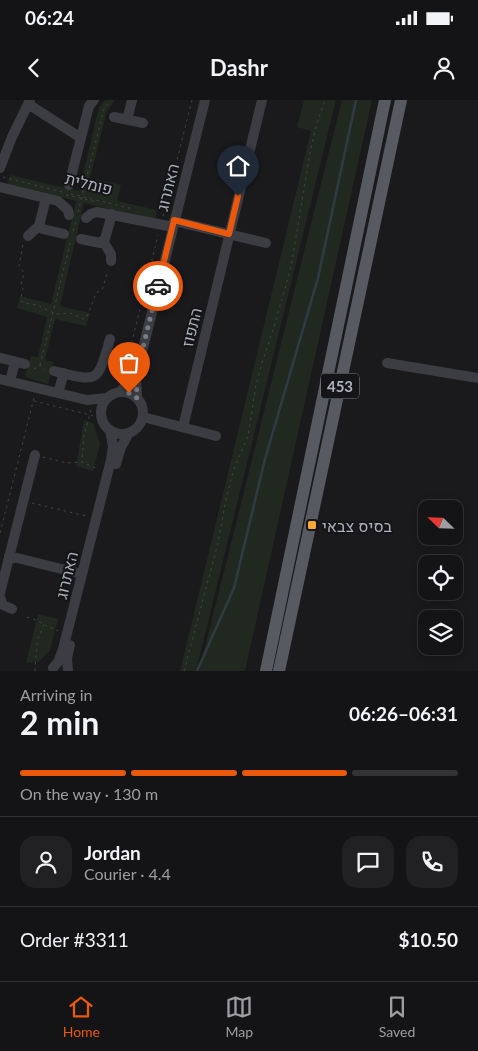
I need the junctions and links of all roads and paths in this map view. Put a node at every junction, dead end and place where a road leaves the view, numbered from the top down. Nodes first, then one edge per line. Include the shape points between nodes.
1 (94, 100) edge
2 (132, 100) edge
3 (192, 100) edge
4 (199, 100) edge
5 (205, 100) edge
6 (262, 100) edge
7 (325, 100) edge
8 (385, 100) edge
9 (401, 100) edge
10 (27, 101) edge
11 (114, 117) dead end
12 (127, 120) junction
13 (144, 124) dead end
14 (82, 138) junction
15 (0, 150) edge
16 (0, 168) edge
17 (0, 177) edge
18 (69, 185) dead end
19 (0, 187) edge
20 (46, 198) junction
21 (136, 211) dead end
22 (112, 214) junction
23 (69, 215) dead end
24 (86, 218) dead end
25 (167, 224) junction
26 (39, 226) junction
27 (64, 234) dead end
28 (229, 234) junction
29 (28, 236) joint
30 (81, 238) dead end
31 (102, 241) junction
32 (266, 243) dead end
33 (111, 261) joint
34 (110, 339) dead end
35 (1, 358) edge
36 (387, 363) dead end
37 (126, 365) dead end
38 (54, 372) junction
39 (478, 378) edge
40 (3, 381) edge
41 (26, 385) junction
42 (120, 392) junction
43 (58, 393) junction
44 (34, 396) junction
45 (107, 398) junction
46 (137, 398) junction
47 (91, 411) junction
48 (102, 417) junction
49 (142, 417) junction
50 (182, 427) junction
51 (110, 430) junction
52 (129, 433) junction
53 (216, 436) dead end
54 (35, 456) joint
55 (82, 462) junction
56 (107, 474) junction
57 (24, 502) junction
58 (96, 519) junction
59 (0, 533) edge
60 (9, 556) junction
61 (82, 574) junction
62 (0, 593) edge
63 (0, 597) edge
64 (12, 609) dead end
65 (27, 617) dead end
66 (44, 624) junction
67 (67, 633) junction
68 (49, 669) edge
69 (35, 671) edge
70 (67, 671) edge
71 (184, 671) edge
72 (266, 671) edge
73 (279, 671) edge

1 - 14 street
2 - 12 street
3 - 25 path
4 - 25 street, האתרוג
5 - 25 street, האתרוג
6 - 28 street
7 - 71 path via 310,152 291,267 260,368 248,436 234,469
8 - 72 main road, 453
9 - 73 main road, 453
10 - 14 street
10 - 15 street
10 - 16 street
11 - 12 street
12 - 13 street
14 - 18 street
17 - 21 path, פומלית
19 - 20 street
20 - 23 street via 64,205
20 - 26 street
22 - 24 street via 97,212
22 - 25 street
22 - 31 street
25 - 28 street
25 - 37 path
25 - 42 street, האתרוג via 131,376
25 - 46 street, האתרוג via 136,376
26 - 27 street
26 - 29 street
28 - 32 street
28 - 50 street, התפוז
29 - 33 path via 19,266 24,272 23,303 61,315 65,312 83,320 87,317 96,293 102,290
30 - 31 street
31 - 33 street via 111,254
34 - 38 street via 101,369 95,375 82,378
35 - 40 street via 20,363
36 - 39 street
38 - 41 path via 40,366 35,368
38 - 43 street
40 - 41 street
40 - 44 street
41 - 43 street
42 - 45 street
42 - 46 street
43 - 45 street via 87,400
44 - 47 street
44 - 47 path
44 - 59 path
45 - 48 street via 102,406
46 - 49 street via 142,407
47 - 48 street
47 - 48 path
47 - 55 path via 84,435
48 - 51 street
49 - 50 street
49 - 52 street via 138,427
50 - 53 street
51 - 52 street
51 - 56 street, האתרוג via 113,446
52 - 70 street, האתרוג via 119,453 69,649
54 - 55 path via 67,463
54 - 57 street
55 - 56 path
56 - 58 street, האתרוג
57 - 58 path
57 - 60 street
58 - 61 street, האתרוג
60 - 61 street
60 - 62 street
61 - 67 street, האתרוג
63 - 64 street via 3,605
65 - 66 path
66 - 67 path
66 - 69 path via 38,641
67 - 68 street, האתרוג via 60,657
68 - 70 street

